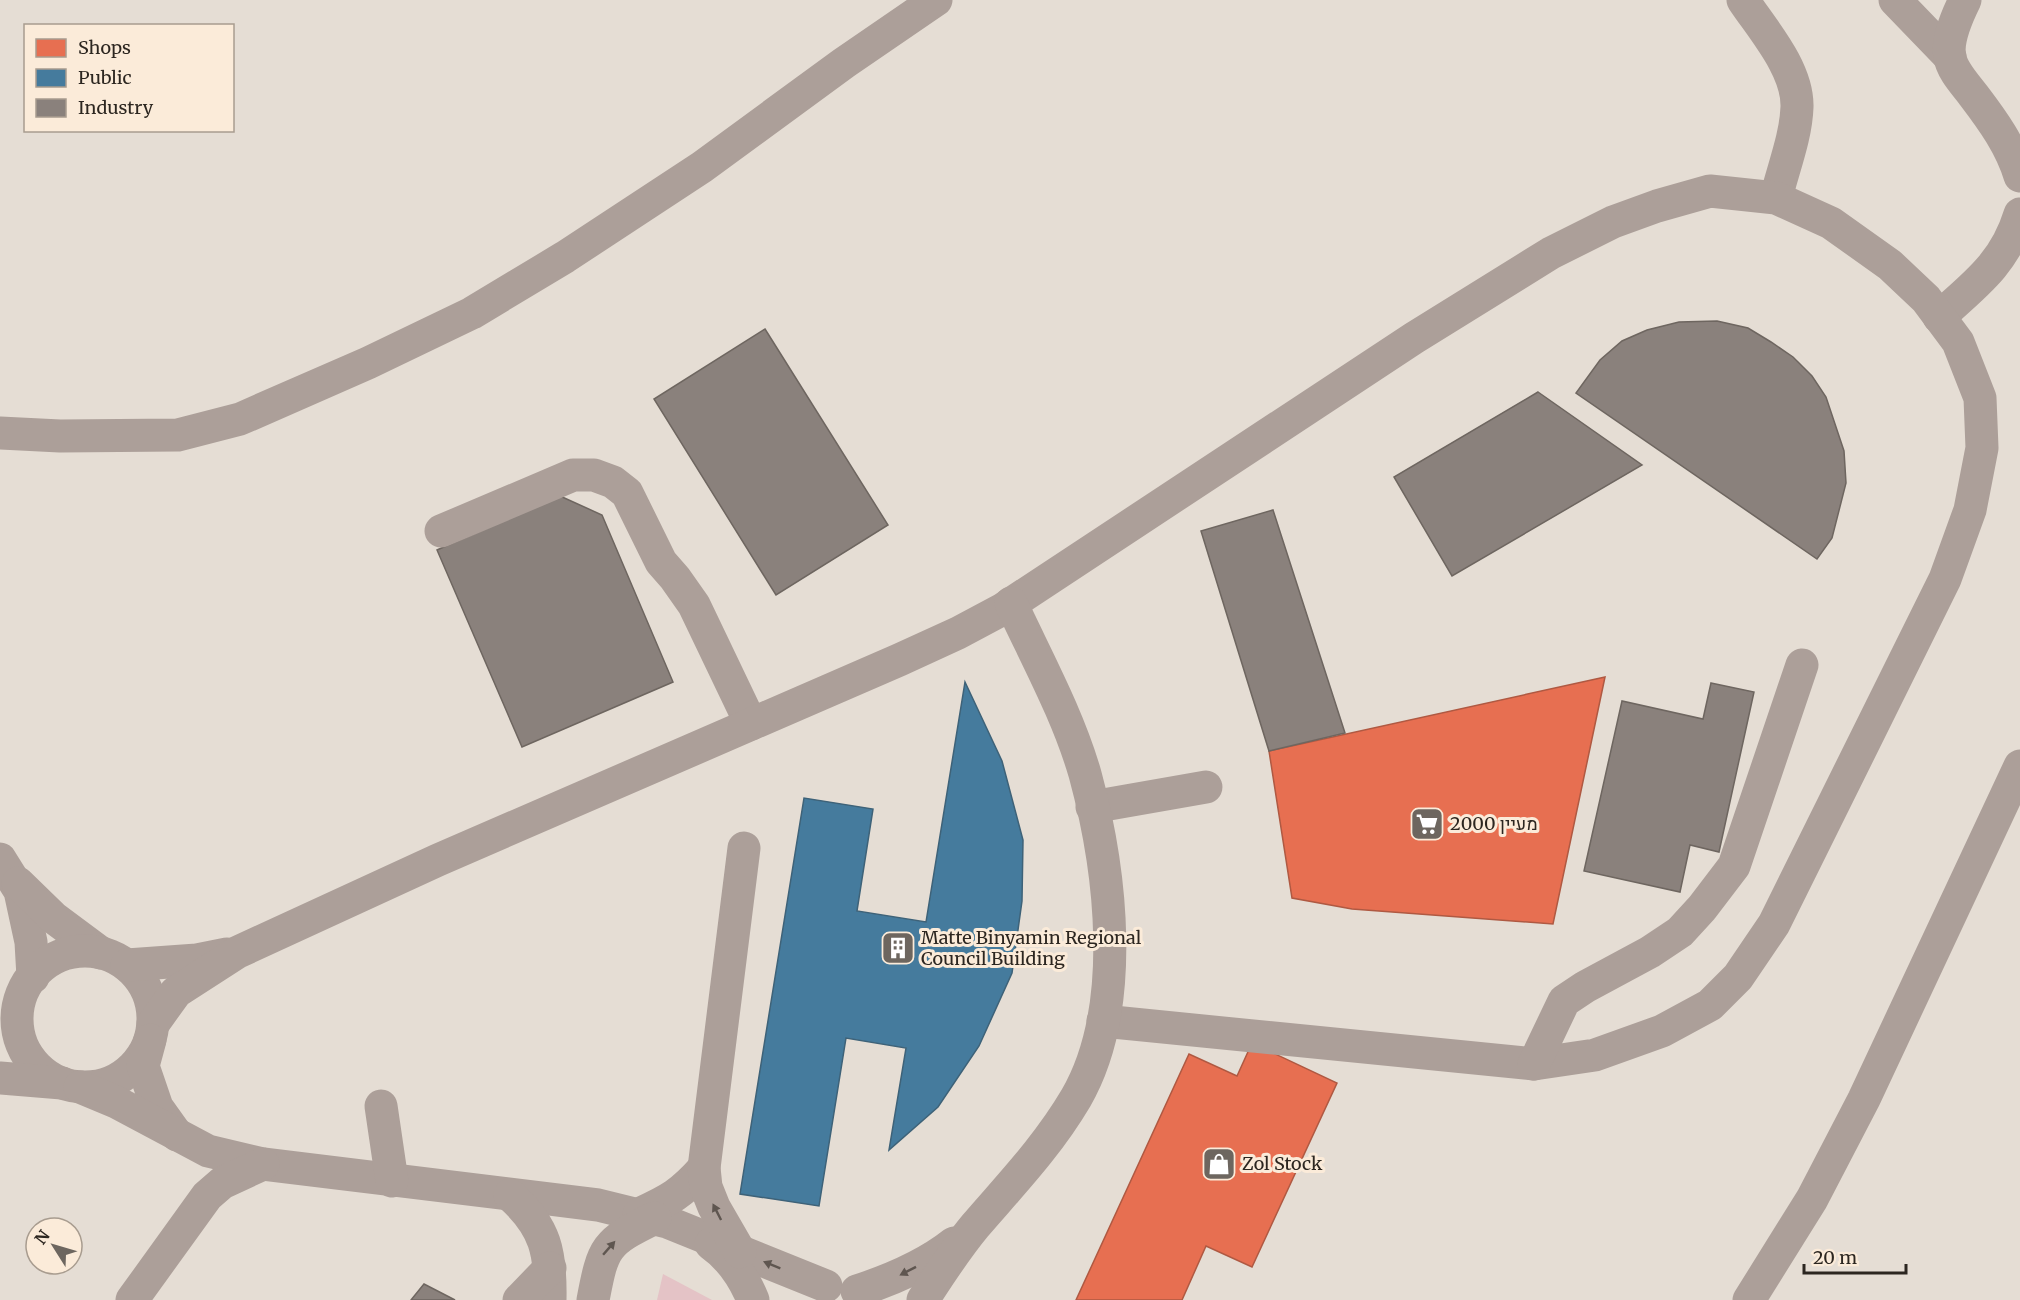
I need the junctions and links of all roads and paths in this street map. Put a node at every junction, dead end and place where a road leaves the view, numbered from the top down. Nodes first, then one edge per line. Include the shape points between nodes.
1 (936, 0) edge
2 (1743, 0) edge
3 (1895, 0) edge
4 (1965, 0) edge
5 (1950, 57) junction
6 (2020, 176) edge
7 (1776, 198) junction
8 (2020, 214) edge
9 (1940, 316) junction
10 (0, 434) edge
11 (441, 531) dead end
12 (1011, 603) junction
13 (1802, 664) dead end
14 (751, 724) junction
15 (2020, 766) edge
16 (1206, 787) dead end
17 (1092, 807) junction
18 (744, 848) dead end
19 (5, 868) edge
20 (238, 952) junction
21 (114, 959) junction
22 (26, 989) junction
23 (1103, 1021) junction
24 (0, 1029) edge
25 (151, 1032) junction
26 (1534, 1064) junction
27 (0, 1078) edge
28 (71, 1085) junction
29 (381, 1106) dead end
30 (178, 1136) junction
31 (208, 1151) junction
32 (264, 1164) junction
33 (704, 1168) junction
34 (392, 1181) junction
35 (510, 1195) junction
36 (207, 1196) junction
37 (647, 1216) junction
38 (974, 1227) junction
39 (697, 1234) junction
40 (740, 1252) junction
41 (550, 1268) junction
42 (852, 1292) edge
43 (132, 1300) edge
44 (519, 1300) edge
45 (550, 1300) edge
46 (593, 1300) edge
47 (753, 1300) edge
48 (791, 1300) edge
49 (923, 1300) edge
50 (1749, 1300) edge

1 - 10 street via 702,166 565,257 472,313 368,363 240,419 178,435
2 - 7 street via 1784,61 1797,105
3 - 5 street
4 - 5 street via 1953,24
5 - 6 street via 2000,131
7 - 9 street via 1831,223 1890,265
7 - 12 street via 1710,191 1613,222 1551,253 1414,338
8 - 9 street via 2014,234 1988,274
9 - 26 street via 1958,342 1980,398 1982,448 1970,510 1945,579 1774,924 1738,977 1710,1005 1662,1031 1595,1055
11 - 14 street via 573,475 594,475 613,482 627,493 661,562 694,605
12 - 14 street via 958,633
12 - 17 street via 1064,716
13 - 26 street via 1734,866 1680,932 1564,1001
14 - 20 street
15 - 50 street via 1864,1099 1812,1199
16 - 17 street
17 - 23 street via 1105,870 1110,926
18 - 33 street
19 - 21 street via 54,918
19 - 22 street via 20,891 27,915 31,942
20 - 21 street via 197,960
20 - 25 street via 176,992
21 - 22 street via 77,951 60,956 42,966
21 - 25 street via 139,977 147,991 152,1007
22 - 24 street
22 - 28 street via 18,1020 21,1040 30,1059 45,1073
23 - 26 street
23 - 38 street via 1092,1063 1054,1132
25 - 28 street via 142,1056 115,1080 98,1086
25 - 30 street via 143,1066 157,1107
27 - 28 street
28 - 30 street via 116,1102
29 - 34 street
30 - 31 street
31 - 32 street
31 - 36 street via 216,1164 216,1179
32 - 34 street
32 - 36 street via 222,1183
33 - 37 street via 691,1183
40 -> 33 street via 714,1207
34 - 35 street
35 - 37 street via 598,1205
35 - 41 street via 535,1221 545,1242
36 - 43 street
37 - 39 street
46 -> 37 street via 603,1256
38 -> 42 street via 952,1246 919,1265 888,1281
38 - 49 street
39 - 40 street
39 - 47 street via 734,1266
42 -> 40 street
41 - 44 street
41 - 45 street
42 - 48 street via 805,1291

